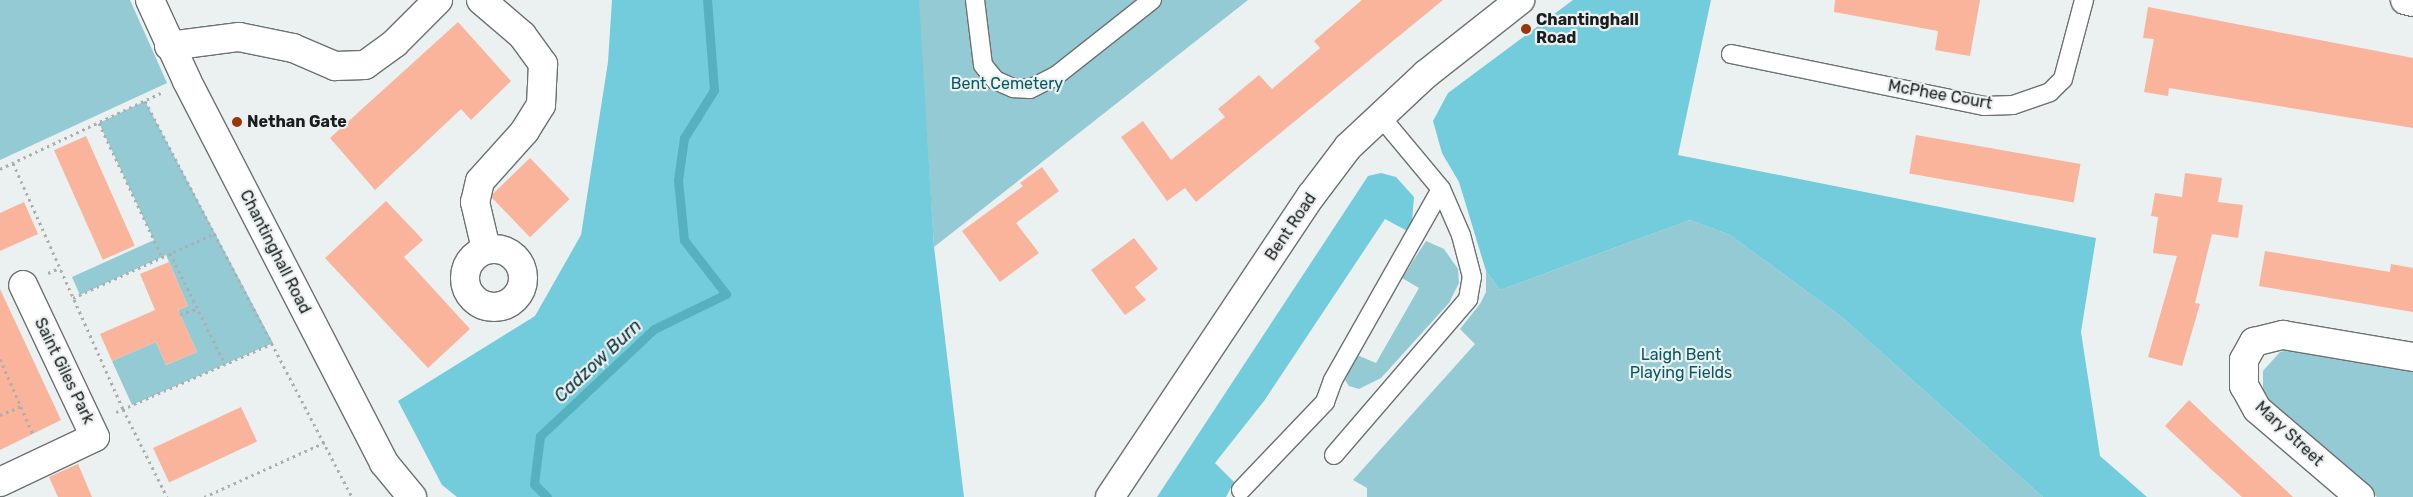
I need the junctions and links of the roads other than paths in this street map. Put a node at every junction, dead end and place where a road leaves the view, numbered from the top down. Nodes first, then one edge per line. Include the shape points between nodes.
1 (150, 0) edge
2 (438, 0) edge
3 (481, 0) edge
4 (974, 0) edge
5 (1152, 0) edge
6 (1520, 0) edge
7 (2084, 0) edge
8 (2405, 0) edge
9 (2413, 2) edge
10 (169, 46) junction
11 (1731, 54) dead end
12 (1381, 117) junction
13 (1441, 189) junction
14 (486, 249) dead end
15 (23, 285) dead end
16 (2413, 357) edge
17 (1334, 455) dead end
18 (12, 485) edge
19 (1240, 490) dead end
20 (412, 497) edge
21 (1110, 497) edge
22 (2360, 497) edge

1 - 10 street, Chantinghall Road
2 - 10 street via 395,42 365,65 335,66 293,48 239,37
3 - 14 street via 522,35 543,64 541,105 525,132 480,181 475,202
4 - 5 lane via 982,65 994,80 1014,88 1030,89 1057,75
6 - 12 street, Bent Road via 1426,74
7 - 11 lane, McPhee Court via 2063,79 2050,92 2013,105 1984,106
8 - 9 street
10 - 20 street, Chantinghall Road via 384,463
12 - 13 lane
12 - 21 street, Bent Road via 1348,147 1315,190
13 - 17 lane via 1461,235 1472,277 1468,299
13 - 19 lane via 1333,380 1325,402
15 - 18 street, Saint Giles Park via 95,437 46,462
16 - 22 street, Mary Street via 2283,335 2254,342 2244,360 2244,386 2257,409

